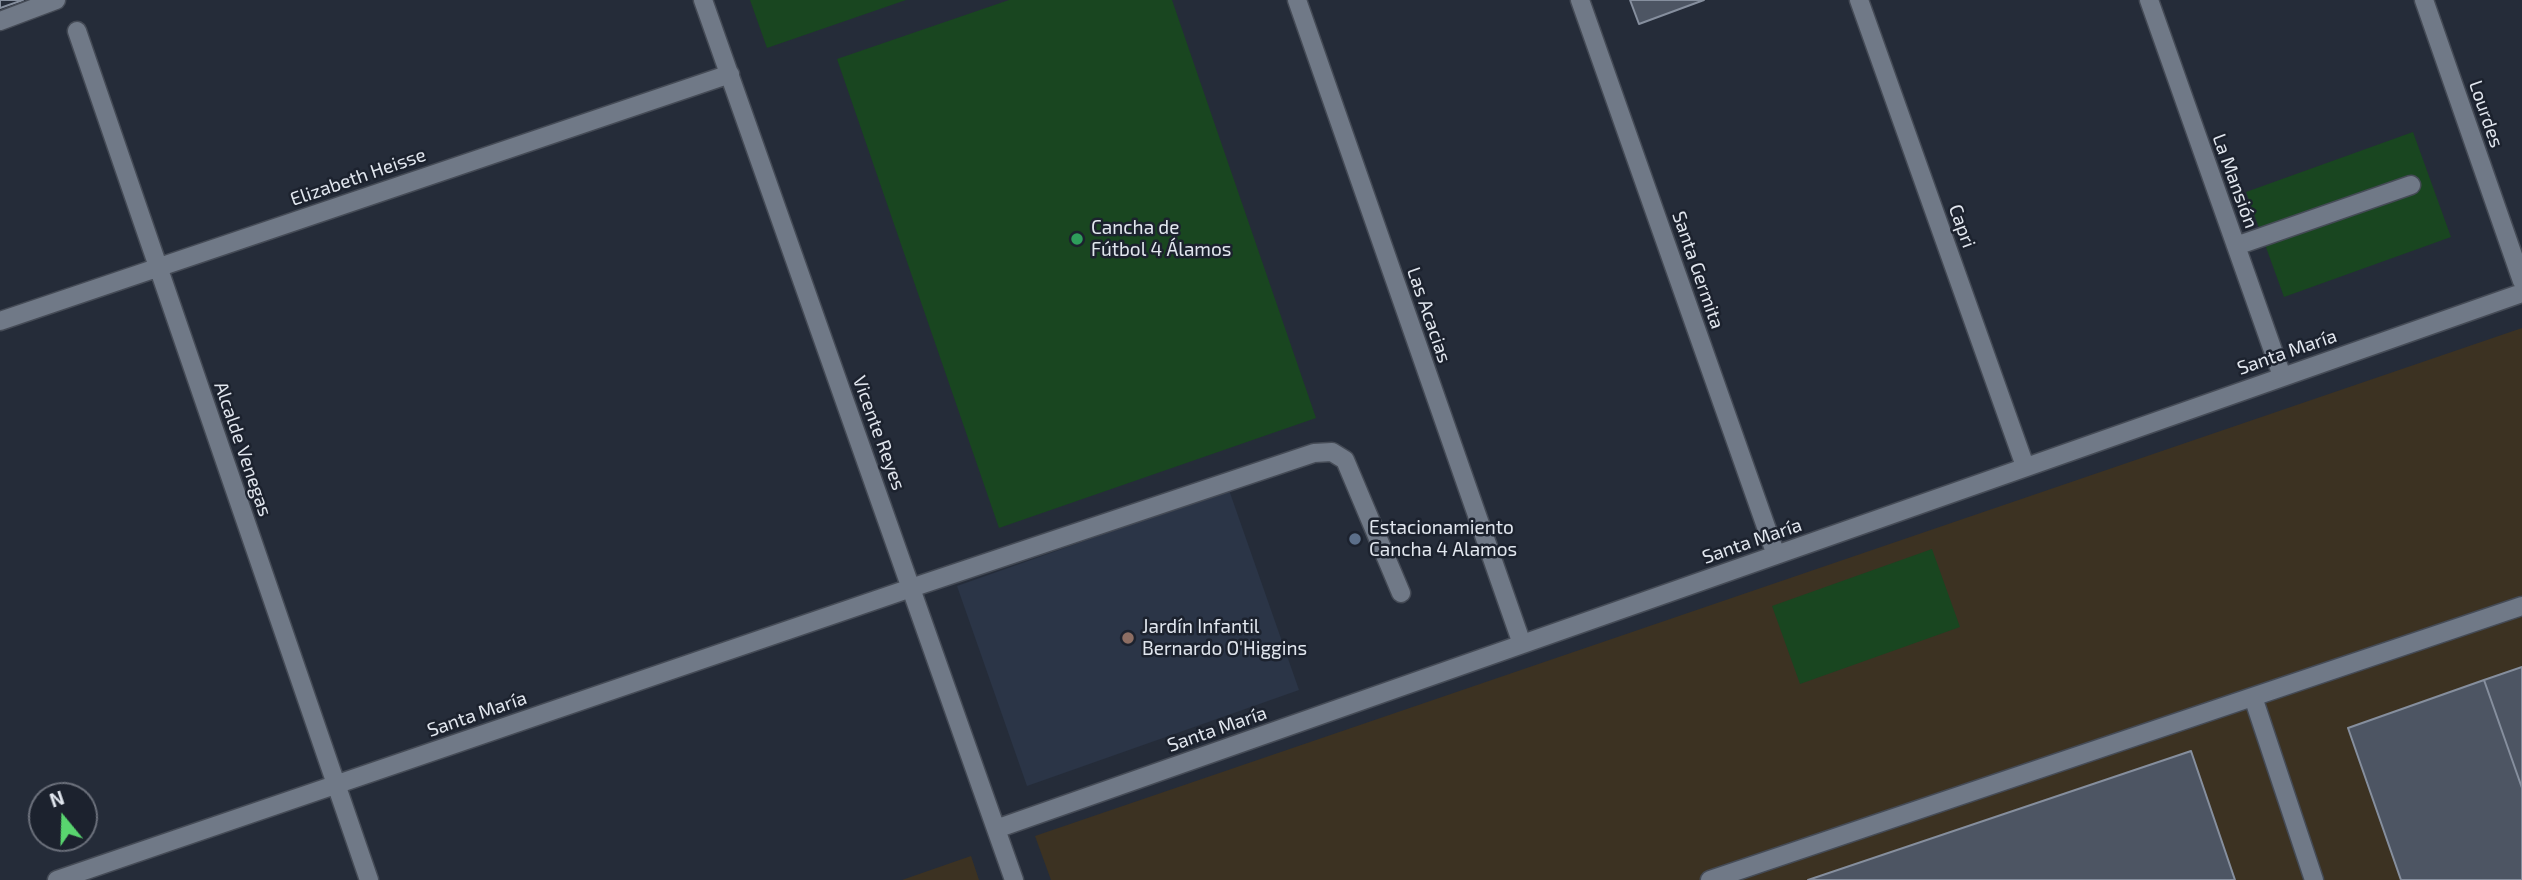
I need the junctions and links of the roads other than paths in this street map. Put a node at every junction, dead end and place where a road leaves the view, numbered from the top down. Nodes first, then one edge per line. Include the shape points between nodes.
1 (56, 0) edge
2 (703, 0) edge
3 (1297, 0) edge
4 (1580, 0) edge
5 (1859, 0) edge
6 (2149, 0) edge
7 (2424, 0) edge
8 (0, 21) edge
9 (77, 31) dead end
10 (730, 74) junction
11 (2411, 185) dead end
12 (2236, 246) junction
13 (159, 267) junction
14 (2522, 281) edge
15 (2522, 293) edge
16 (0, 321) edge
17 (2282, 376) junction
18 (2025, 466) junction
19 (1776, 555) junction
20 (911, 588) junction
21 (1401, 593) dead end
22 (2522, 606) edge
23 (1522, 644) junction
24 (2253, 696) junction
25 (336, 784) junction
26 (996, 830) junction
27 (57, 880) edge
28 (369, 880) edge
29 (1014, 880) edge
30 (1710, 880) edge
31 (2314, 880) edge

1 - 8 street
2 - 10 street, Vicente Reyes
3 - 23 street, Las Acacias
4 - 19 street, Santa Germita
5 - 18 street, Capri
6 - 12 street, La Mansión
7 - 14 street, Lourdes
9 - 13 street, Alcalde Venegas
10 - 13 street, Elizabeth Heisse
10 - 20 street, Vicente Reyes
11 - 12 street
12 - 17 street, La Mansión
13 - 16 street, Elizabeth Heisse
13 - 25 street, Alcalde Venegas
15 - 17 street, Santa María
17 - 18 street, Santa María
18 - 19 street, Santa María
19 - 23 street, Santa María
20 - 21 street, Santa María via 1314,453 1332,452 1345,460
20 - 25 street, Santa María
20 - 26 street, Vicente Reyes
22 - 24 street
23 - 26 street, Santa María
24 - 30 street
24 - 31 street
25 - 27 street, Santa María
25 - 28 street, Alcalde Venegas
26 - 29 street, Vicente Reyes

